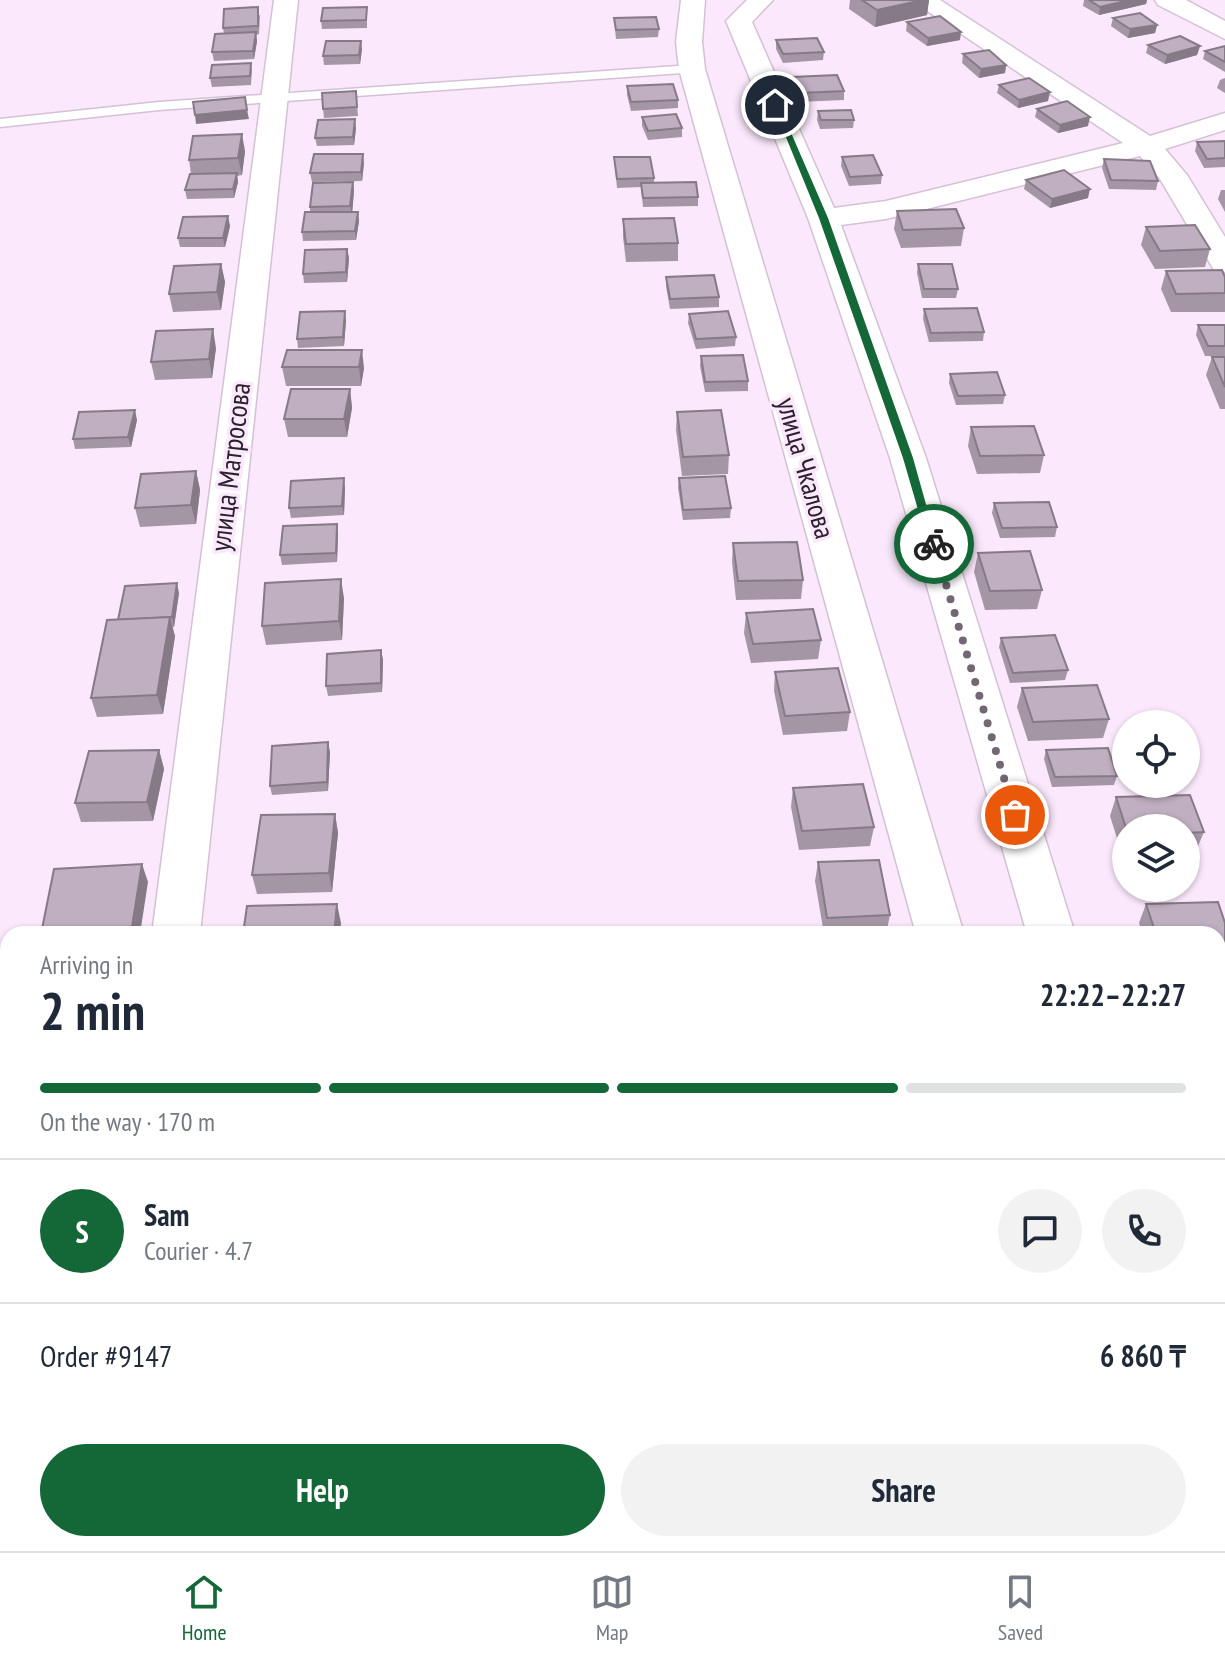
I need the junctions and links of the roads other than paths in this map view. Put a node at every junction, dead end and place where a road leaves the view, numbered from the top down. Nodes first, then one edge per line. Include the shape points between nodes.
1 (286, 0) edge
2 (693, 0) edge
3 (923, 0) edge
4 (1167, 0) edge
5 (753, 6) edge
6 (1225, 31) edge
7 (692, 69) junction
8 (273, 98) junction
9 (1225, 121) edge
10 (0, 123) edge
11 (1147, 146) junction
12 (823, 218) junction
13 (1225, 263) edge
14 (177, 926) edge
15 (938, 926) edge
16 (1049, 926) edge

1 - 8 street, улица Матросова
2 - 7 street, улица Чкалова
3 - 11 street
4 - 6 street
5 - 12 street
7 - 8 lane
7 - 15 street, улица Чкалова
8 - 10 lane
8 - 14 street, улица Матросова
9 - 11 street
11 - 12 street via 886,210
11 - 13 street via 1172,175
12 - 16 street via 908,458

